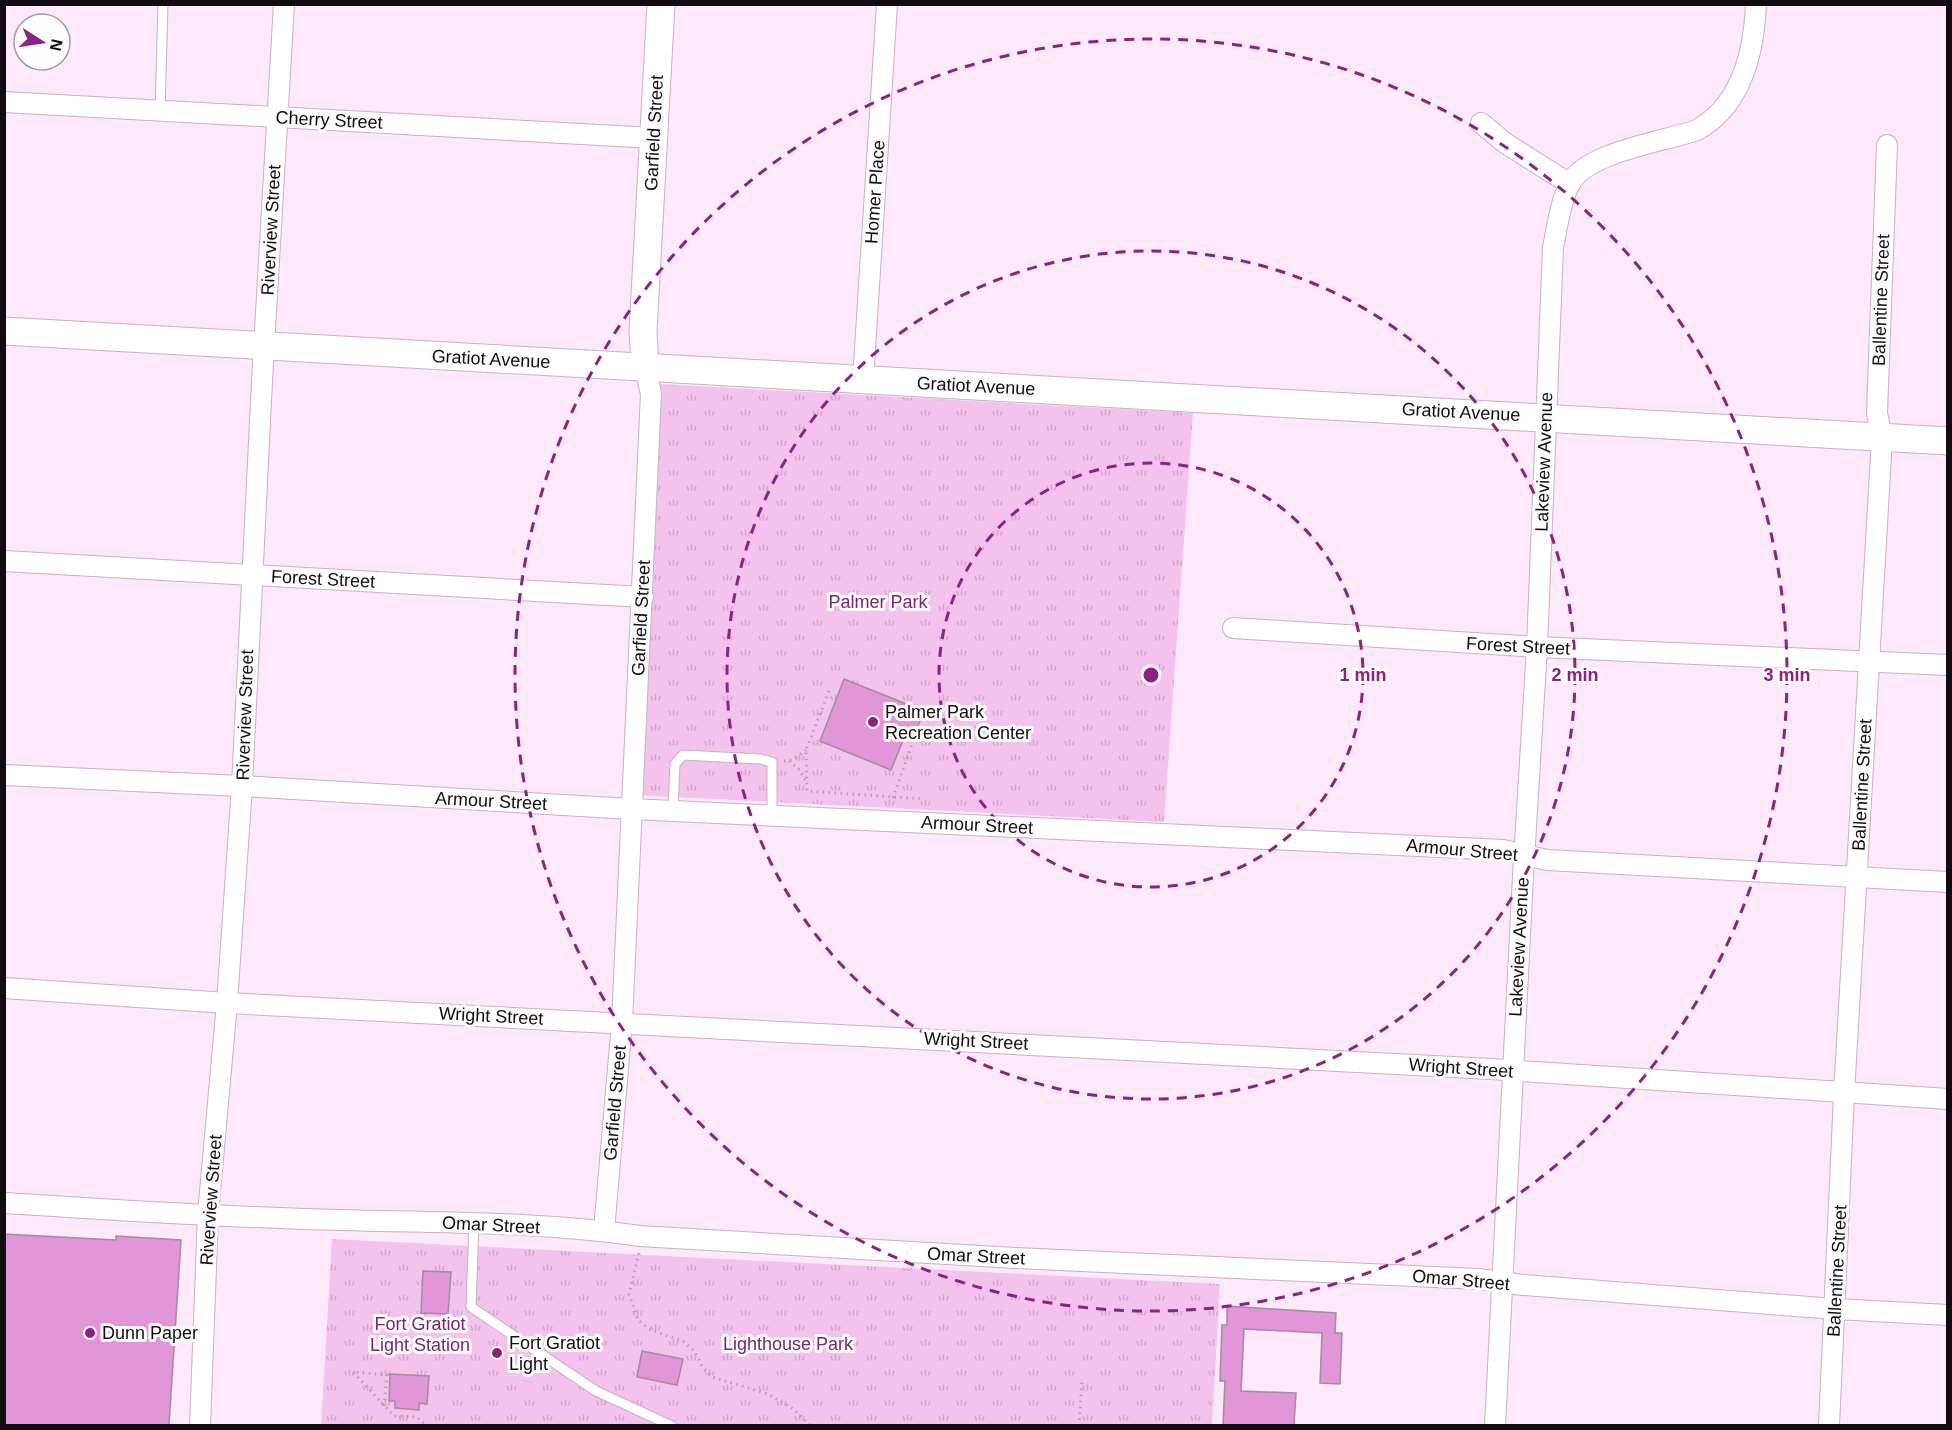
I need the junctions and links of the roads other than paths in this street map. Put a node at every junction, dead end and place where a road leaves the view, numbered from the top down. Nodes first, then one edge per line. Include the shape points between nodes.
1 (163, 4) edge
2 (284, 4) edge
3 (661, 4) edge
4 (887, 4) edge
5 (1756, 4) edge
6 (4, 102) edge
7 (160, 111) junction
8 (278, 117) junction
9 (1481, 123) dead end
10 (654, 138) junction
11 (1887, 146) dead end
12 (1570, 184) junction
13 (4, 331) edge
14 (264, 346) junction
15 (645, 367) junction
16 (863, 380) junction
17 (1547, 417) junction
18 (1882, 438) junction
19 (1947, 441) edge
20 (4, 561) edge
21 (252, 576) junction
22 (643, 597) junction
23 (1233, 628) dead end
24 (1537, 647) junction
25 (1869, 662) junction
26 (1947, 665) edge
27 (4, 775) edge
28 (243, 786) junction
29 (630, 809) junction
30 (673, 811) junction
31 (772, 815) junction
32 (1524, 855) junction
33 (1857, 877) junction
34 (1947, 882) edge
35 (4, 988) edge
36 (227, 1003) junction
37 (622, 1022) junction
38 (1513, 1072) junction
39 (1844, 1094) junction
40 (1947, 1099) edge
41 (4, 1203) edge
42 (208, 1214) junction
43 (474, 1223) junction
44 (604, 1231) junction
45 (1501, 1284) junction
46 (1835, 1309) junction
47 (1947, 1316) edge
48 (200, 1425) edge
49 (672, 1425) edge
50 (1495, 1425) edge
51 (1829, 1425) edge

1 - 7 lane
2 - 8 street, Riverview Street
3 - 10 street, Garfield Street
4 - 16 street, Homer Place
5 - 12 street, Lakeview Avenue via 1750,56 1735,94 1719,115 1697,130 1596,160
6 - 7 street, Cherry Street
7 - 8 street, Cherry Street
8 - 10 street, Cherry Street
8 - 14 street, Riverview Street
9 - 12 street
10 - 15 street, Garfield Street via 643,330
11 - 18 street, Ballentine Street via 1877,413
12 - 17 street, Lakeview Avenue via 1553,248
13 - 14 street, Gratiot Avenue
14 - 15 street, Gratiot Avenue
14 - 21 street, Riverview Street
15 - 16 street, Gratiot Avenue
15 - 22 street, Garfield Street via 651,394
16 - 17 street, Gratiot Avenue
17 - 18 street, Gratiot Avenue
17 - 24 street, Lakeview Avenue
18 - 19 street, Gratiot Avenue
18 - 25 street, Ballentine Street
20 - 21 street, Forest Street
21 - 22 street, Forest Street
21 - 28 street, Riverview Street
22 - 29 street, Garfield Street
23 - 24 street, Forest Street
24 - 25 street, Forest Street
24 - 32 street, Lakeview Avenue
25 - 26 street, Forest Street
25 - 33 street, Ballentine Street
27 - 28 street, Armour Street
28 - 29 street, Armour Street
28 - 36 street, Riverview Street
29 - 30 street, Armour Street
29 - 37 street, Garfield Street
30 - 31 street, Armour Street
30 - 31 lane via 675,764 683,755 772,762
31 - 32 street, Armour Street via 1503,850
32 - 33 street, Armour Street via 1547,860
32 - 38 street, Lakeview Avenue
33 - 34 street, Armour Street
33 - 39 street, Ballentine Street
35 - 36 street, Wright Street
36 - 37 street, Wright Street
36 - 42 street, Riverview Street
37 - 38 street, Wright Street
37 - 44 street, Garfield Street
38 - 39 street, Wright Street
38 - 45 street, Lakeview Avenue
39 - 40 street, Wright Street
39 - 46 street, Ballentine Street
41 - 42 street, Omar Street
42 - 43 street, Omar Street
42 - 48 street, Riverview Street
43 - 44 street, Omar Street
43 - 49 lane via 471,1307 596,1391
44 - 45 street, Omar Street via 1015,1258 1479,1279
45 - 46 street, Omar Street
45 - 50 street, Lakeview Avenue
46 - 47 street, Omar Street
46 - 51 street, Ballentine Street

